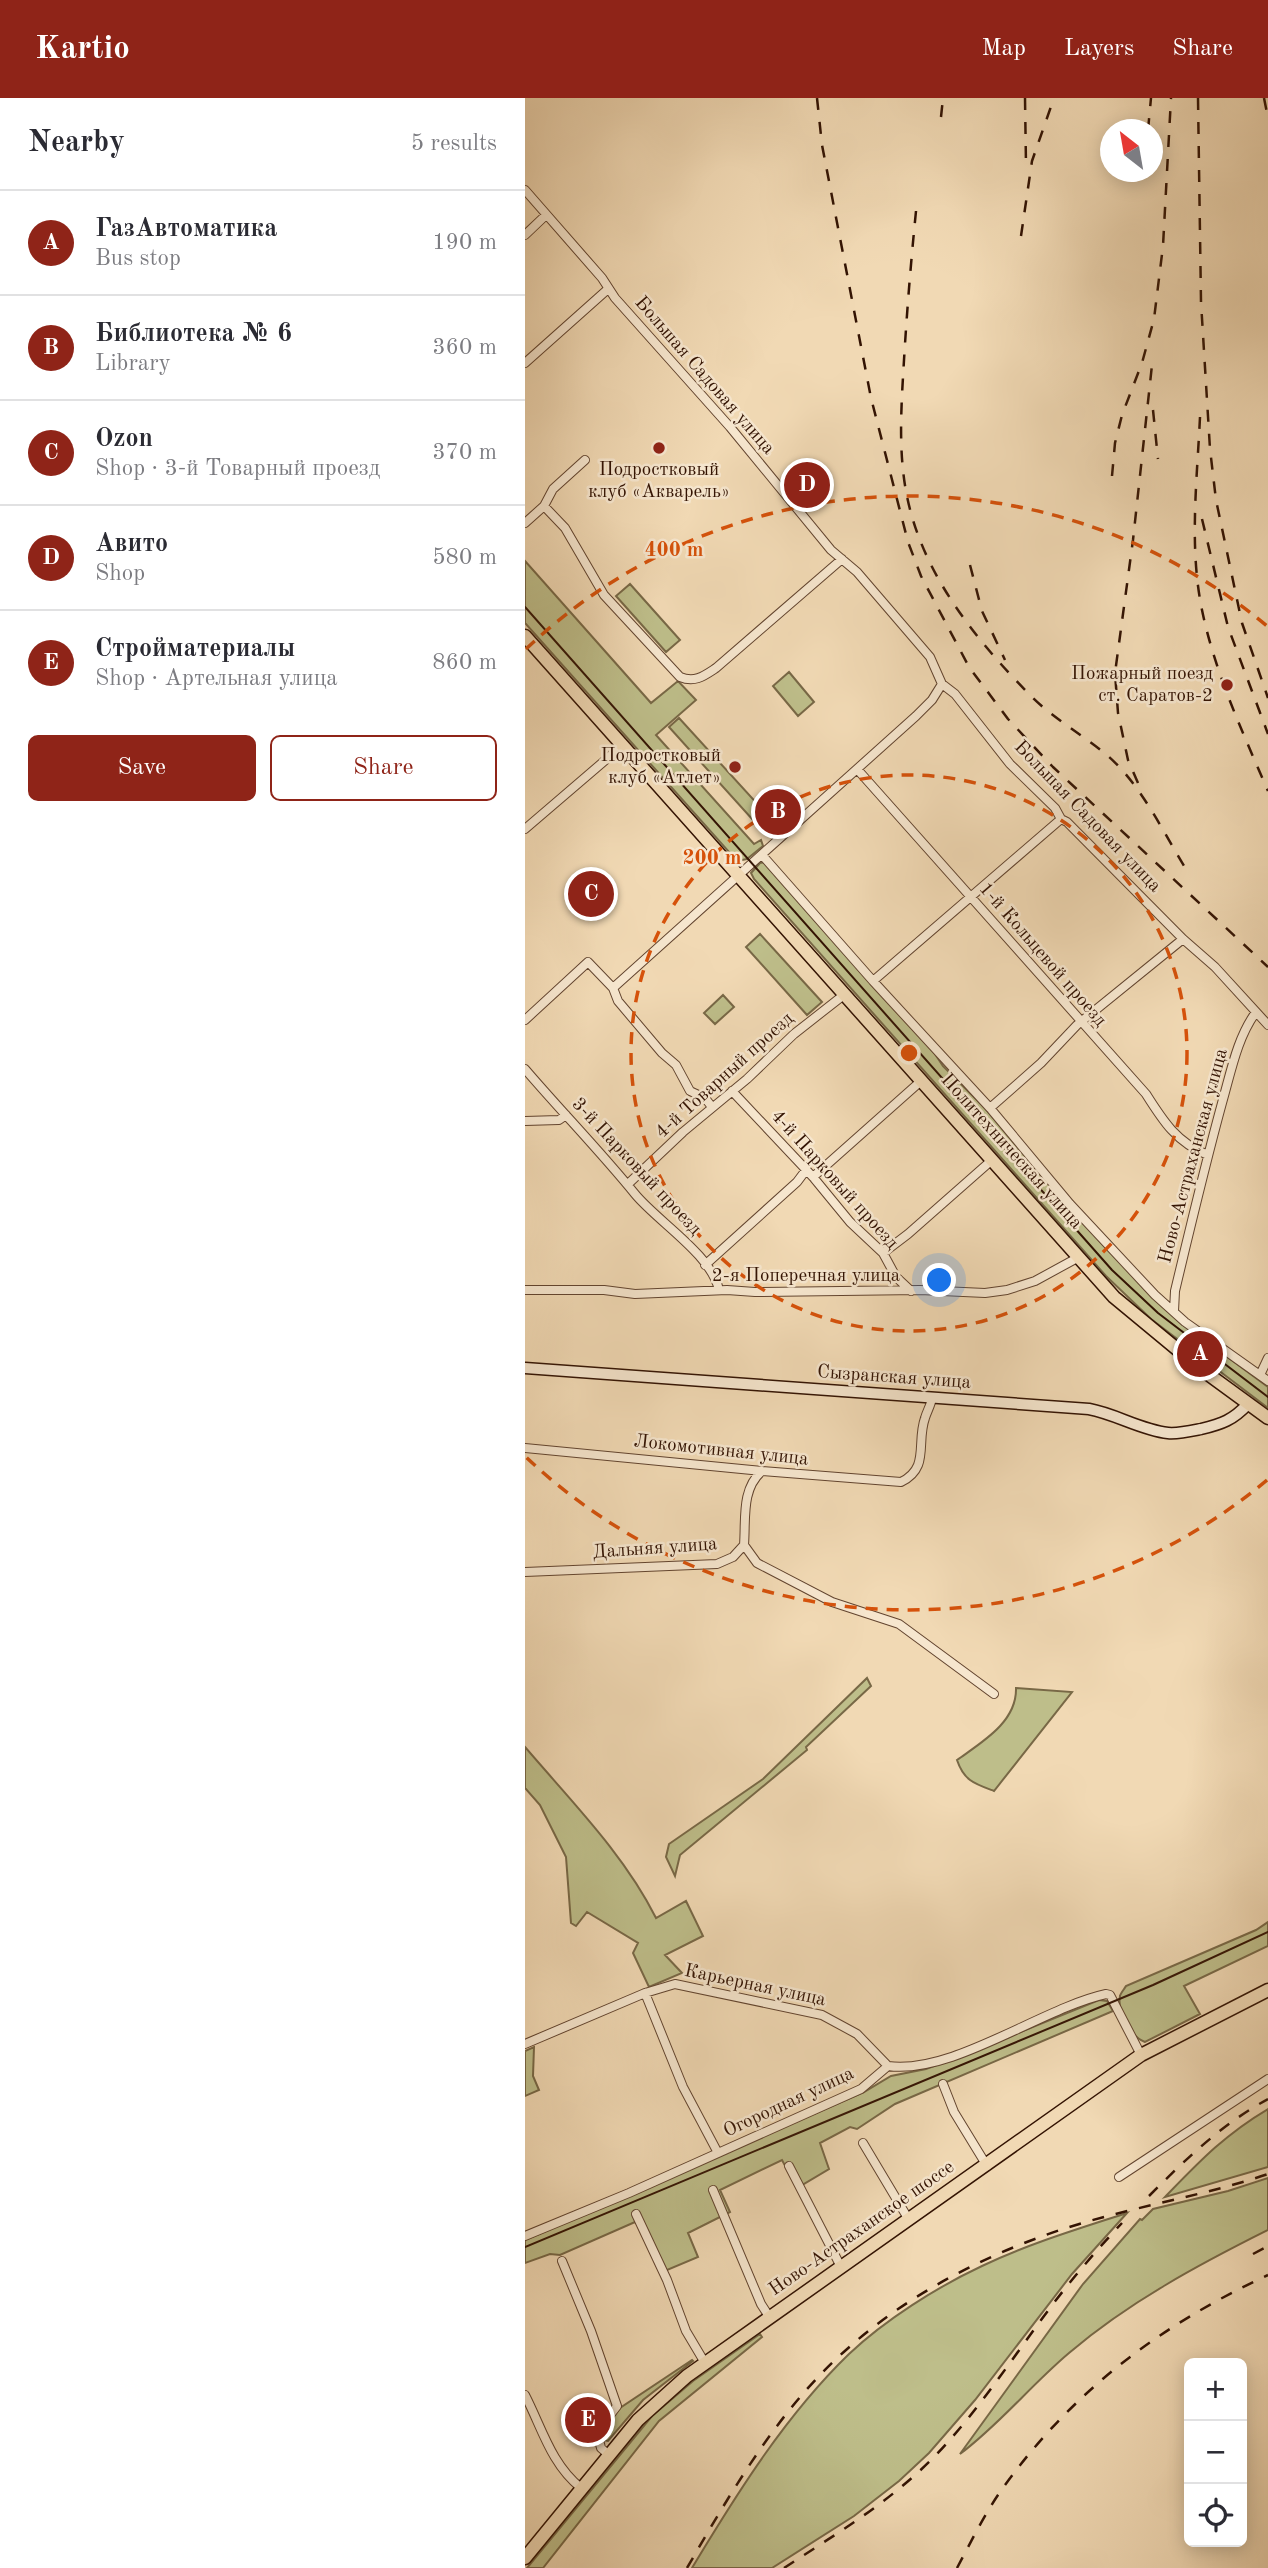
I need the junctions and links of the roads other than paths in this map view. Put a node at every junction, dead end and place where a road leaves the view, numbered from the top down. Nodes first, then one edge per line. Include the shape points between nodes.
1 (525, 190) edge
2 (546, 215) junction
3 (525, 235) edge
4 (608, 289) junction
5 (525, 363) edge
6 (585, 460) dead end
7 (544, 506) junction
8 (525, 523) edge
9 (842, 559) junction
10 (525, 636) edge
11 (941, 684) junction
12 (622, 744) junction
13 (857, 769) junction
14 (1061, 819) junction
15 (525, 829) edge
16 (762, 855) junction
17 (739, 875) junction
18 (970, 896) junction
19 (1183, 939) junction
20 (873, 981) junction
21 (613, 988) junction
22 (845, 994) junction
23 (1256, 1012) junction
24 (525, 1020) edge
25 (1082, 1022) junction
26 (1268, 1025) edge
27 (525, 1069) edge
28 (921, 1081) junction
29 (731, 1091) junction
30 (712, 1107) junction
31 (990, 1108) junction
32 (566, 1115) junction
33 (525, 1121) edge
34 (1208, 1155) junction
35 (992, 1160) junction
36 (806, 1170) junction
37 (813, 1177) junction
38 (628, 1184) junction
39 (883, 1252) junction
40 (1079, 1257) junction
41 (705, 1265) junction
42 (525, 1290) edge
43 (719, 1290) junction
44 (911, 1291) junction
45 (1174, 1311) junction
46 (1268, 1358) edge
47 (525, 1368) edge
48 (1260, 1375) junction
49 (1268, 1381) edge
50 (932, 1398) junction
51 (1248, 1404) junction
52 (1268, 1418) edge
53 (525, 1448) edge
54 (762, 1471) junction
55 (744, 1545) junction
56 (525, 1570) edge
57 (994, 1694) dead end
58 (1268, 1990) edge
59 (645, 1993) junction
60 (525, 2044) edge
61 (1141, 2055) junction
62 (888, 2066) junction
63 (1268, 2079) edge
64 (943, 2084) dead end
65 (863, 2143) dead end
66 (719, 2153) junction
67 (789, 2166) dead end
68 (987, 2166) junction
69 (1119, 2177) dead end
70 (713, 2190) dead end
71 (636, 2214) dead end
72 (909, 2220) junction
73 (525, 2236) edge
74 (562, 2261) dead end
75 (841, 2267) junction
76 (769, 2318) junction
77 (705, 2363) junction
78 (525, 2395) edge
79 (609, 2455) junction
80 (580, 2488) junction
81 (525, 2557) edge

1 - 2 street, Большая Садовая улица
2 - 3 street
2 - 4 street, Большая Садовая улица
4 - 5 street
4 - 9 street, Большая Садовая улица
6 - 7 street via 553,489
7 - 8 street
7 - 9 street via 565,528 604,595 680,677 693,680 716,668
9 - 11 street, Большая Садовая улица via 930,657
10 - 12 main road, Политехническая улица
11 - 13 street via 924,708
11 - 14 street, Большая Садовая улица via 955,694
12 - 15 street
12 - 17 main road, Политехническая улица
13 - 16 street
13 - 18 street, 1-й Кольцевой проезд
14 - 18 street
14 - 19 street, Большая Садовая улица
16 - 17 street
16 - 20 street
17 - 21 street
17 - 22 main road, Политехническая улица
18 - 20 street
18 - 25 street, 1-й Кольцевой проезд
19 - 23 street, Большая Садовая улица
19 - 25 street
20 - 31 street
21 - 24 street via 588,962
21 - 30 street via 618,1001 676,1065 690,1091
22 - 28 main road, Политехническая улица
22 - 29 street, 4-й Товарный проезд
23 - 26 street, Большая Садовая улица
23 - 34 street, Ново-Астраханская улица via 1240,1042
25 - 31 street
25 - 34 street, 1-й Кольцевой проезд via 1146,1094 1167,1127 1186,1145
27 - 32 street, 3-й Парковый проезд
28 - 35 main road, Политехническая улица
28 - 37 street
29 - 30 street, 4-й Товарный проезд
29 - 36 street, 4-й Парковый проезд
30 - 38 street, 4-й Товарный проезд
31 - 45 street via 1070,1204
32 - 33 street via 559,1120
32 - 38 street, 3-й Парковый проезд
34 - 45 street, Ново-Астраханская улица
35 - 39 street
35 - 40 main road, Политехническая улица
36 - 37 street, 4-й Парковый проезд
36 - 41 street
37 - 39 street, 4-й Парковый проезд via 850,1222
38 - 41 street, 3-й Парковый проезд
39 - 44 street, 4-й Парковый проезд via 896,1277
40 - 44 street, 2-я Поперечная улица via 1007,1290
40 - 51 main road, Политехническая улица via 1145,1324
41 - 43 street, 3-й Парковый проезд
42 - 43 street, 2-я Поперечная улица via 635,1294
43 - 44 street, 2-я Поперечная улица
45 - 48 street
46 - 48 street
47 - 50 street, Сызранская улица
48 - 49 street
50 - 51 street, Сызранская улица via 1089,1409 1170,1434 1225,1424
50 - 54 street, Локомотивная улица via 924,1419 920,1464 913,1476 901,1482
51 - 52 main road, Политехническая улица
53 - 54 street, Локомотивная улица
54 - 55 street via 747,1489
55 - 56 street, Дальняя улица via 717,1564
55 - 57 street, Дальняя улица via 757,1563 832,1602 899,1624
58 - 61 main road, Ново-Астраханское шоссе
59 - 60 street, Карьерная улица
59 - 62 street, Карьерная улица via 685,1985 822,2015 857,2034
59 - 66 street via 683,2087
61 - 62 street via 1106,1994 963,2052 905,2068
61 - 68 main road, Ново-Астраханское шоссе
62 - 66 street, Огородная улица via 861,2089
63 - 69 street
64 - 68 street via 954,2112
65 - 72 street
66 - 73 street, Огородная улица
67 - 75 street
68 - 72 main road, Ново-Астраханское шоссе
70 - 76 street
71 - 77 street via 686,2331
72 - 75 main road, Ново-Астраханское шоссе
74 - 79 street via 617,2406 597,2432 601,2448
75 - 76 main road, Ново-Астраханское шоссе
76 - 77 main road, Ново-Астраханское шоссе
77 - 79 main road, Ново-Астраханское шоссе via 653,2404
78 - 80 street via 551,2451
79 - 80 main road, Ново-Астраханское шоссе
80 - 81 main road, Ново-Астраханское шоссе

